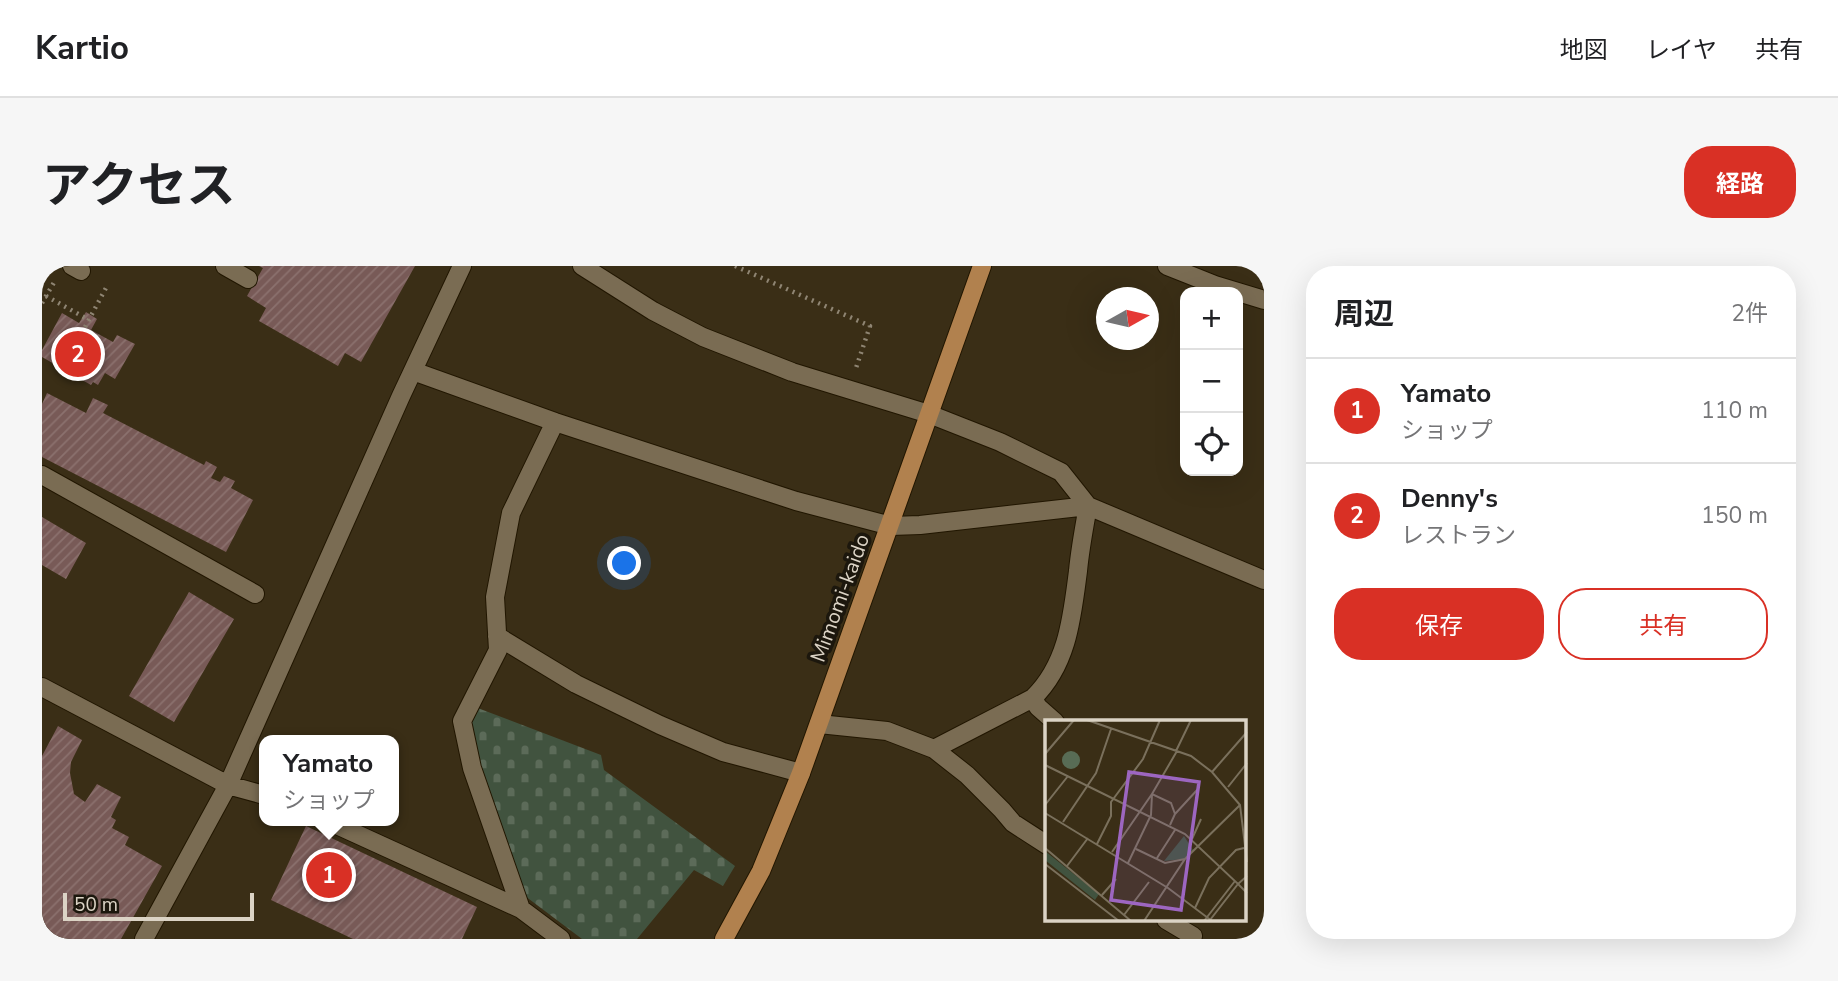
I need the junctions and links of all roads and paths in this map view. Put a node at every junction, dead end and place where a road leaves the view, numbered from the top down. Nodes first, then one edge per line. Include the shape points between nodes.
1 (225, 266) edge
2 (462, 266) edge
3 (582, 266) edge
4 (735, 266) edge
5 (982, 266) edge
6 (1167, 266) edge
7 (71, 270) edge
8 (248, 279) dead end
9 (107, 286) dead end
10 (46, 296) junction
11 (1264, 300) edge
12 (42, 303) edge
13 (89, 320) junction
14 (85, 327) dead end
15 (413, 371) junction
16 (848, 390) junction
17 (929, 414) junction
18 (555, 422) junction
19 (42, 475) edge
20 (1088, 506) junction
21 (891, 526) junction
22 (1264, 580) edge
23 (255, 594) dead end
24 (497, 636) junction
25 (42, 687) edge
26 (1033, 698) junction
27 (1053, 720) edge
28 (819, 724) junction
29 (933, 749) junction
30 (802, 773) junction
31 (228, 785) junction
32 (259, 794) edge
33 (339, 826) edge
34 (1045, 844) edge
35 (521, 909) junction
36 (1169, 922) edge
37 (1193, 936) dead end
38 (144, 939) edge
39 (561, 939) edge
40 (724, 939) edge

1 - 8 street
2 - 15 street
3 - 16 street via 702,337
4 - 16 path via 870,326
5 - 17 main road, Mimomi-kaido
6 - 11 street
7 - 10 path
9 - 13 path
10 - 12 path
10 - 13 path
13 - 14 path
15 - 18 street
15 - 31 street
16 - 17 street
17 - 20 street via 1061,472
17 - 21 main road, Mimomi-kaido
18 - 21 street
18 - 24 street via 510,513 495,597
19 - 23 street
20 - 21 street
20 - 22 street
20 - 26 street via 1070,630 1044,688
21 - 28 main road, Mimomi-kaido
24 - 30 street via 576,684 660,725 723,752
24 - 35 street via 498,649 461,721 472,768
25 - 31 street
26 - 27 street
26 - 29 street
28 - 29 street via 887,731
28 - 30 main road, Mimomi-kaido
29 - 34 street via 967,775 1013,823
30 - 40 main road, Mimomi-kaido via 761,871
31 - 32 street
31 - 38 street
33 - 35 street
35 - 39 street
36 - 37 street

